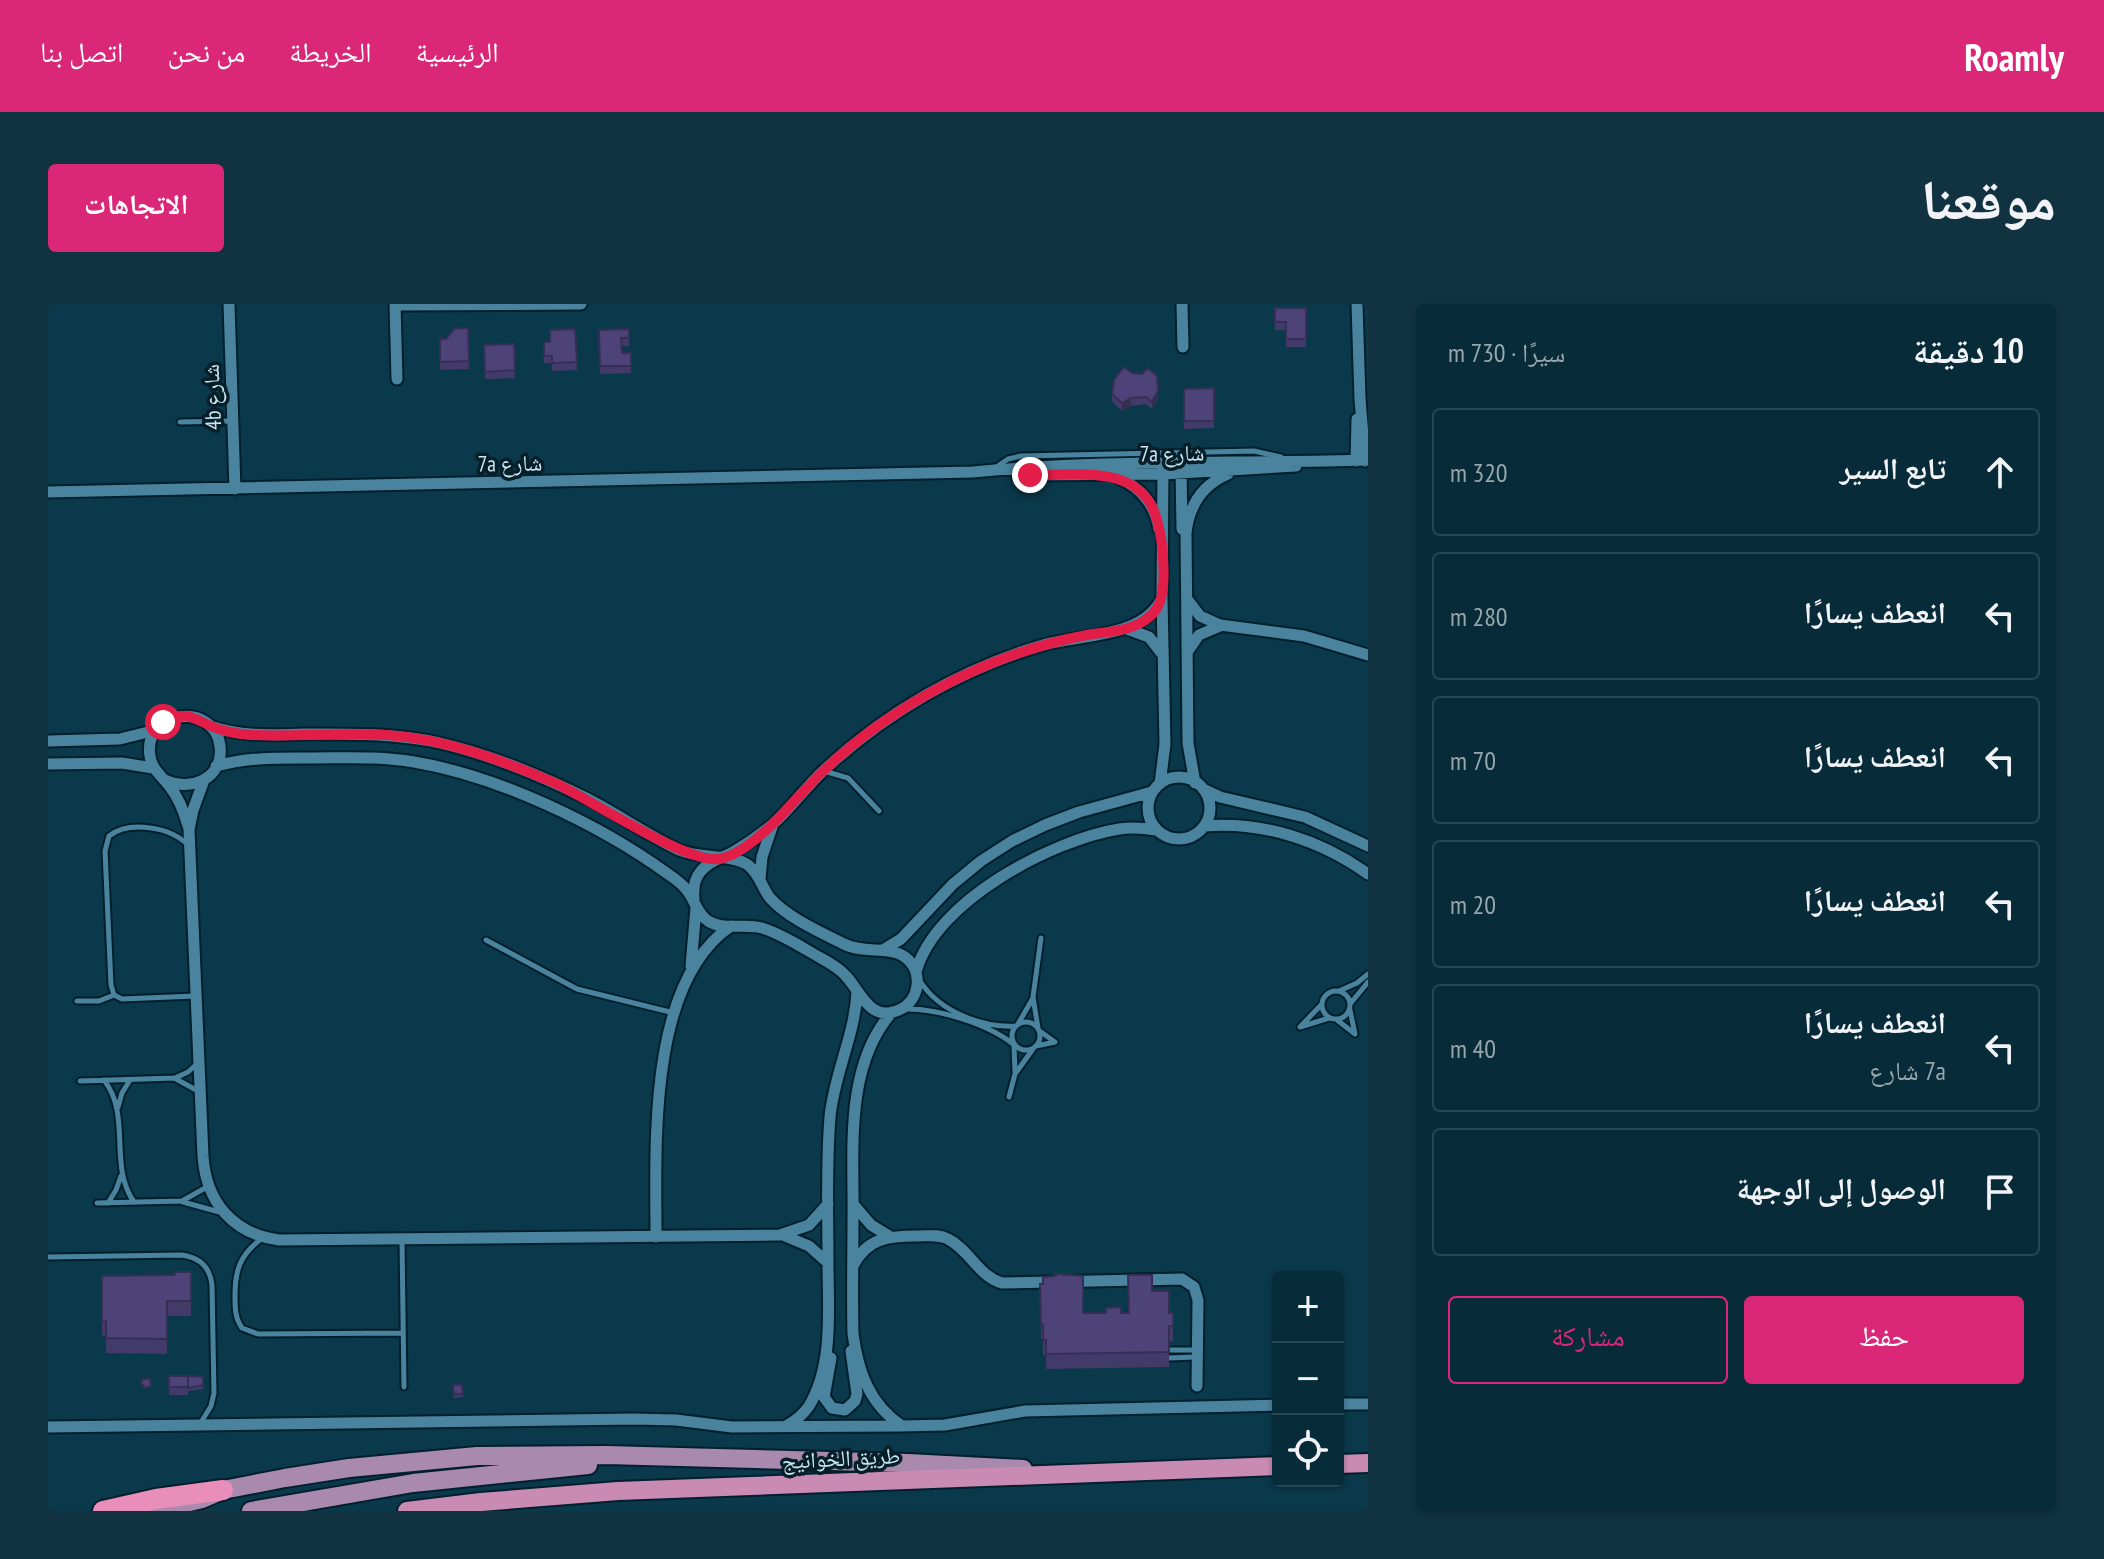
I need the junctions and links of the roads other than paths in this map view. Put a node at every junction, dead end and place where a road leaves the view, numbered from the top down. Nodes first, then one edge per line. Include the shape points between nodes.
1 (229, 304) edge
2 (581, 304) edge
3 (1182, 304) edge
4 (1357, 304) edge
5 (395, 305) edge
6 (1183, 347) dead end
7 (397, 379) dead end
8 (233, 421) junction
9 (180, 422) dead end
10 (1289, 461) junction
11 (1363, 461) edge
12 (1324, 462) junction
13 (1181, 468) junction
14 (1163, 469) junction
15 (992, 470) junction
16 (973, 472) junction
17 (1234, 472) junction
18 (1109, 475) junction
19 (235, 489) junction
20 (48, 492) edge
21 (1162, 551) junction
22 (1185, 554) junction
23 (1162, 598) junction
24 (1186, 599) junction
25 (1220, 625) junction
26 (1127, 629) junction
27 (1368, 655) edge
28 (1163, 656) junction
29 (1187, 656) junction
30 (210, 726) junction
31 (156, 729) junction
32 (48, 741) edge
33 (48, 764) edge
34 (216, 766) junction
35 (153, 768) junction
36 (823, 770) junction
37 (165, 780) junction
38 (204, 780) junction
39 (1198, 785) junction
40 (1156, 788) junction
41 (879, 811) dead end
42 (775, 823) junction
43 (1204, 826) junction
44 (189, 830) junction
45 (1156, 830) junction
46 (1368, 846) edge
47 (190, 847) junction
48 (719, 859) junction
49 (1368, 874) edge
50 (760, 881) junction
51 (695, 904) junction
52 (732, 926) junction
53 (1041, 938) dead end
54 (486, 940) dead end
55 (881, 952) junction
56 (690, 971) junction
57 (916, 973) junction
58 (1368, 974) edge
59 (1368, 982) edge
60 (1339, 991) junction
61 (857, 992) junction
62 (114, 995) junction
63 (196, 996) junction
64 (1033, 997) junction
65 (77, 1001) dead end
66 (1321, 1004) junction
67 (1350, 1007) junction
68 (896, 1010) junction
69 (675, 1013) junction
70 (1333, 1019) junction
71 (969, 1020) junction
72 (1017, 1025) junction
73 (1038, 1029) junction
74 (1014, 1044) junction
75 (1034, 1048) junction
76 (199, 1062) junction
77 (1015, 1074) junction
78 (175, 1078) junction
79 (104, 1080) junction
80 (130, 1080) junction
81 (80, 1081) dead end
82 (200, 1093) junction
83 (1009, 1097) dead end
84 (118, 1108) junction
85 (121, 1175) junction
86 (208, 1186) junction
87 (182, 1201) junction
88 (134, 1202) junction
89 (97, 1203) dead end
90 (108, 1203) junction
91 (828, 1204) junction
92 (853, 1205) junction
93 (223, 1213) junction
94 (780, 1235) junction
95 (889, 1236) junction
96 (656, 1237) junction
97 (262, 1238) junction
98 (402, 1240) junction
99 (48, 1257) edge
100 (828, 1263) junction
101 (853, 1266) junction
102 (403, 1333) junction
103 (828, 1334) junction
104 (853, 1334) junction
105 (1169, 1350) edge
106 (1198, 1354) junction
107 (1169, 1358) edge
108 (1197, 1386) dead end
109 (404, 1387) dead end
110 (1344, 1404) edge
111 (1368, 1404) edge
112 (1272, 1405) edge
113 (200, 1424) junction
114 (902, 1426) junction
115 (48, 1427) edge
116 (785, 1427) junction
117 (670, 1459) junction
118 (1368, 1463) edge
119 (1344, 1464) edge
120 (1272, 1466) edge
121 (1062, 1472) junction
122 (223, 1490) junction
123 (103, 1511) edge
124 (152, 1511) edge
125 (251, 1511) edge
126 (407, 1511) edge

1 - 8 street, 4b شارع
2 - 5 street
3 - 6 street
4 - 11 street
5 - 7 street
8 - 9 lane
8 - 19 street, 4b شارع
10 - 12 street, 7a شارع
10 - 13 street, 7a شارع
10 - 15 lane via 1254,451 1021,456
11 - 12 street, 7a شارع
12 - 17 street, 7a شارع
13 - 14 street, 7a شارع
13 - 17 street, 7a شارع
13 - 22 street
14 - 15 street, 7a شارع
14 - 18 street, 7a شارع
14 - 21 street
15 - 16 street, 7a شارع
16 - 18 street, 7a شارع
16 - 19 street, 7a شارع
17 - 22 street via 1215,480 1194,503
18 - 21 street via 1128,482 1150,503
19 - 20 street, 7a شارع
21 - 23 street
22 - 24 street
23 - 26 street via 1148,618
23 - 28 street
24 - 25 street via 1200,616
24 - 29 street
25 - 27 street via 1304,636
25 - 29 street via 1199,635
26 - 28 street via 1149,637
26 - 36 street via 1043,645 964,675 890,717
28 - 40 street via 1165,754
29 - 39 street via 1188,753
30 - 31 street via 183,715
30 - 34 street via 220,745
30 - 48 street via 252,735 374,734 440,743 559,785 682,851
31 - 32 street via 130,738
31 - 35 street via 149,748
33 - 35 street
34 - 38 street
34 - 51 street via 254,759 360,758 410,761 459,772 597,831 668,874
35 - 37 street
36 - 41 lane via 848,778
36 - 42 street
37 - 38 street via 185,786
37 - 44 street
38 - 44 street
39 - 40 street via 1177,778
39 - 43 street via 1210,810
39 - 46 street via 1220,797 1305,817
40 - 45 street via 1148,812
40 - 55 street via 1079,812 1012,841 953,884 901,939
42 - 48 street
42 - 50 street via 765,845
43 - 45 street via 1181,839
43 - 49 street via 1277,832 1319,846
44 - 47 street
45 - 57 street via 1118,829 1031,859 956,914 928,944
47 - 62 lane via 170,832 153,828 118,830 106,841
47 - 63 street
48 - 50 street via 748,866
48 - 51 street via 696,879
50 - 55 street via 787,912 848,946
51 - 52 street via 711,923
51 - 56 street
52 - 56 street via 712,941
52 - 61 street via 775,932 840,970
53 - 64 lane
54 - 69 lane via 577,989
55 - 57 street via 906,958
56 - 69 street
57 - 68 street via 913,998
57 - 71 lane via 937,1001
58 - 60 lane
59 - 67 lane
60 - 66 lane via 1325,995
60 - 67 lane
61 - 68 street via 875,1010
61 - 91 street via 833,1096
62 - 63 lane
62 - 65 lane
63 - 76 street
64 - 72 lane
64 - 73 lane
66 - 70 lane
66 - 70 lane via 1300,1027
67 - 70 lane
67 - 70 lane via 1355,1034
68 - 71 lane via 934,1011
68 - 92 street via 874,1038 859,1088
69 - 96 street via 657,1119
71 - 72 lane
71 - 74 lane
72 - 73 lane via 1027,1022
72 - 74 lane
73 - 75 lane
73 - 75 lane via 1055,1042
74 - 75 lane via 1023,1050
74 - 77 lane
75 - 77 lane
76 - 78 lane
76 - 82 street
77 - 83 lane
78 - 80 lane
78 - 82 lane
79 - 80 lane
79 - 81 lane
79 - 84 lane
80 - 84 lane
82 - 86 street
84 - 85 lane
85 - 88 lane
85 - 90 lane
86 - 87 lane
86 - 93 street
87 - 88 lane
87 - 93 lane
88 - 90 lane
89 - 90 lane
91 - 94 street via 809,1225
91 - 100 street
92 - 95 street
92 - 101 street
93 - 97 street
94 - 96 street
94 - 100 street via 809,1246
95 - 101 street via 870,1244
95 - 106 street via 946,1238 1002,1283 1182,1279 1197,1293
96 - 98 street
97 - 98 street
97 - 102 lane via 236,1270 236,1312 242,1328 258,1334
98 - 102 lane
99 - 113 lane via 181,1255 203,1264 212,1285 214,1393
100 - 103 street
101 - 104 street
102 - 109 lane
103 - 104 street via 830,1368 824,1397 838,1410 851,1406 857,1394 851,1366
103 - 116 street via 813,1396 803,1414
104 - 114 street via 869,1391
105 - 106 lane
106 - 107 lane
106 - 108 street
110 - 111 street
112 - 114 street via 1025,1411 945,1425
113 - 115 street
113 - 116 street via 645,1419
114 - 116 street
117 - 121 main road
117 - 122 main road via 464,1457 349,1468
117 - 125 main road via 413,1483
118 - 119 highway
120 - 121 highway, طريق الخوانيج
121 - 126 highway, طريق الخوانيج via 618,1491
122 - 123 highway
122 - 124 main road

